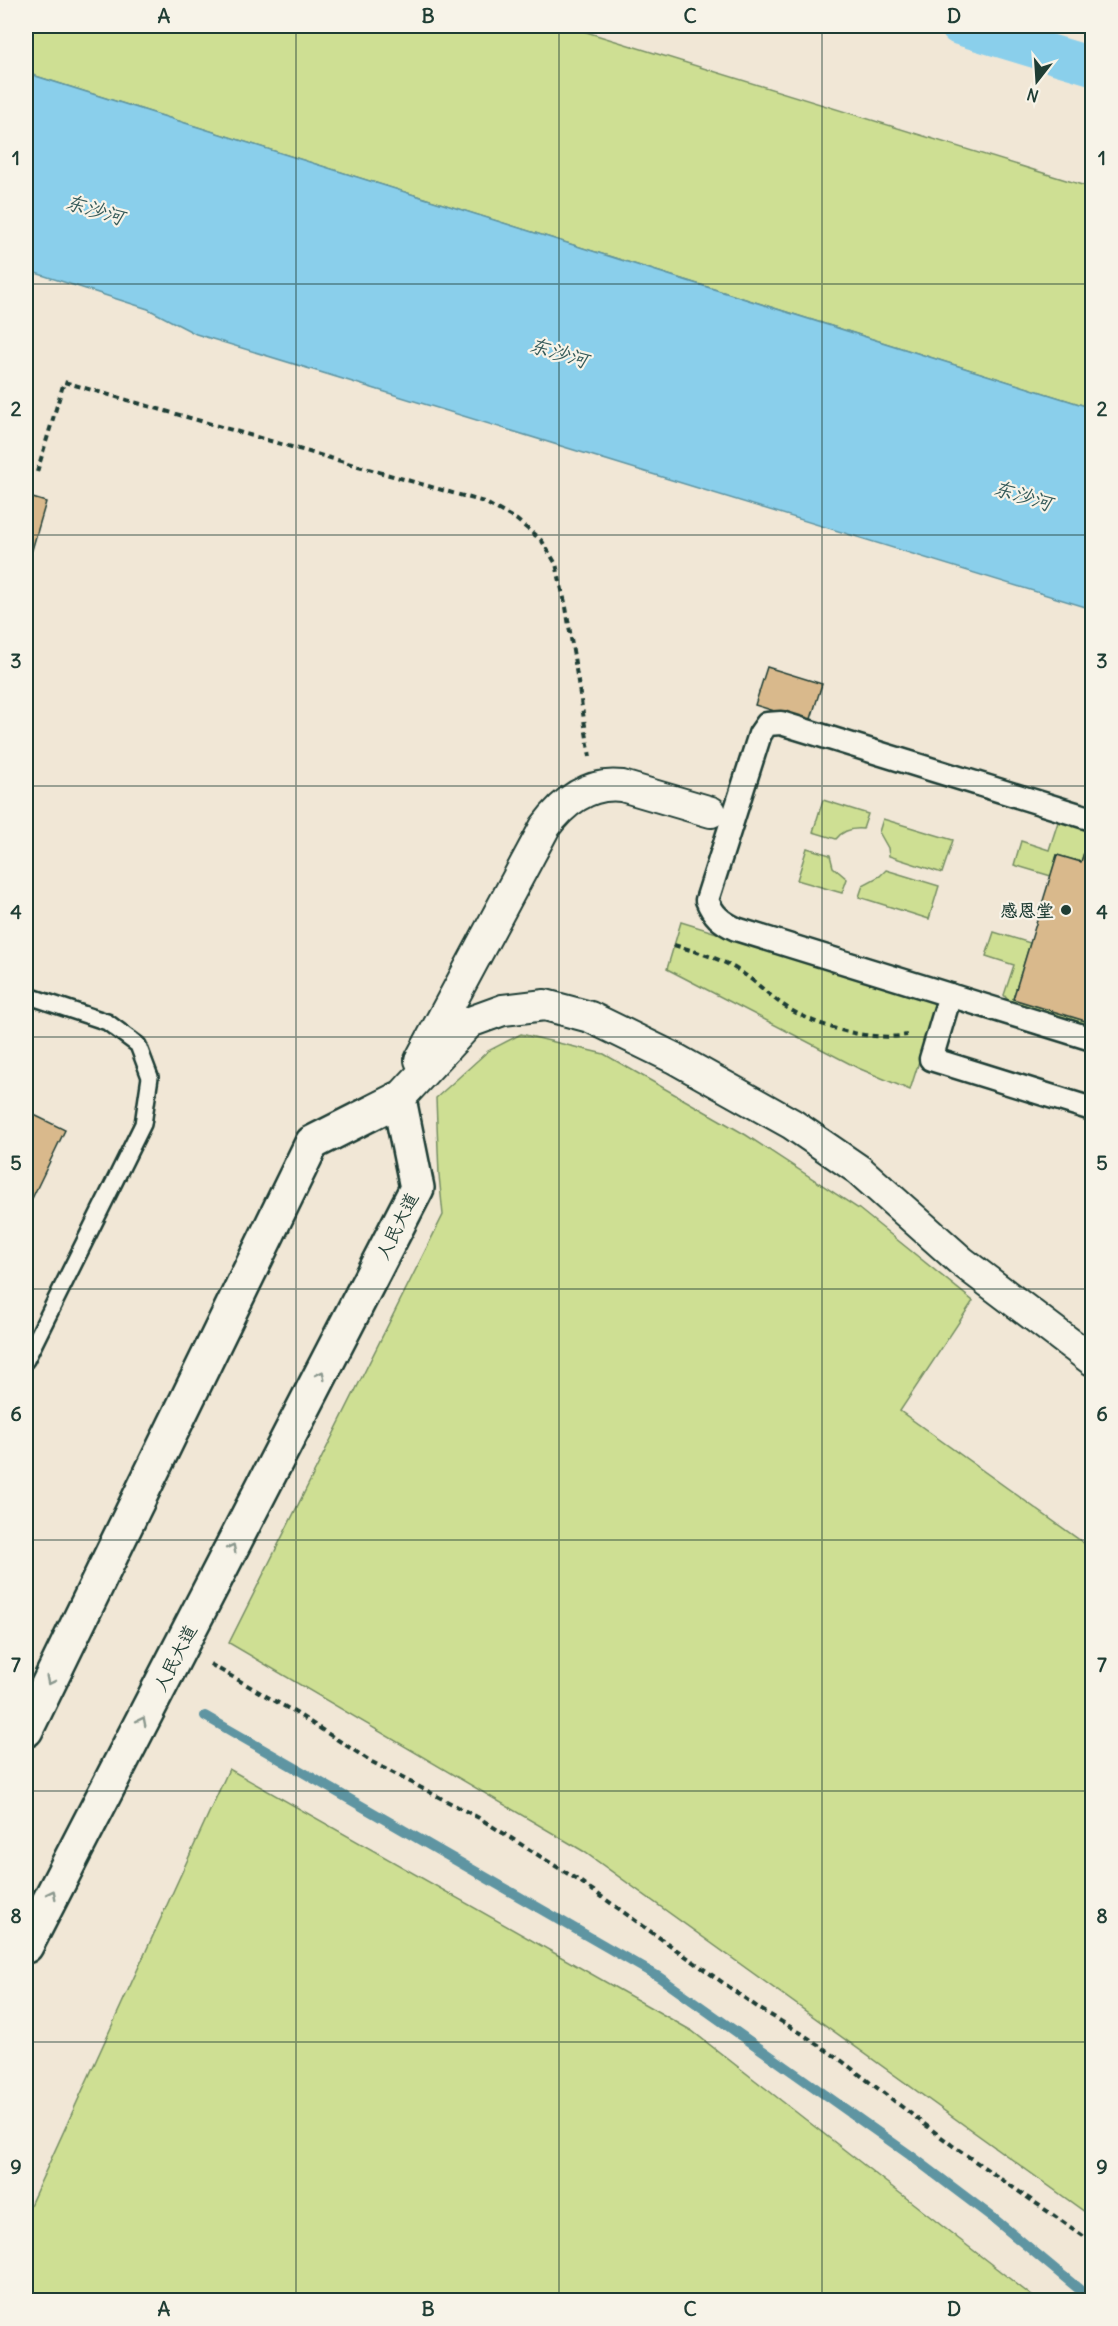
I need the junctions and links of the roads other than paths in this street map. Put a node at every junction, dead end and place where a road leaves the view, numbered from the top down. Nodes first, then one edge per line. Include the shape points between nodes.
1 (722, 816) junction
2 (1092, 819) edge
3 (26, 995) edge
4 (950, 995) junction
5 (1092, 1039) edge
6 (399, 1100) junction
7 (1092, 1109) edge
8 (26, 1360) edge
9 (1092, 1360) edge
10 (26, 1730) edge
11 (26, 1946) edge

1 - 2 street via 760,734 767,724 781,723
1 - 4 street via 707,900 712,912 723,922
1 - 6 street via 607,784 567,802 545,827
3 - 8 lane via 107,1022 138,1045 150,1077 143,1124
4 - 5 street
4 - 7 street via 931,1059
6 - 9 street via 470,1022 503,1010 545,1005 590,1017 674,1058 792,1124 859,1170 961,1261
6 -> 10 street via 312,1143
11 -> 6 street, 人民大道 via 417,1188

